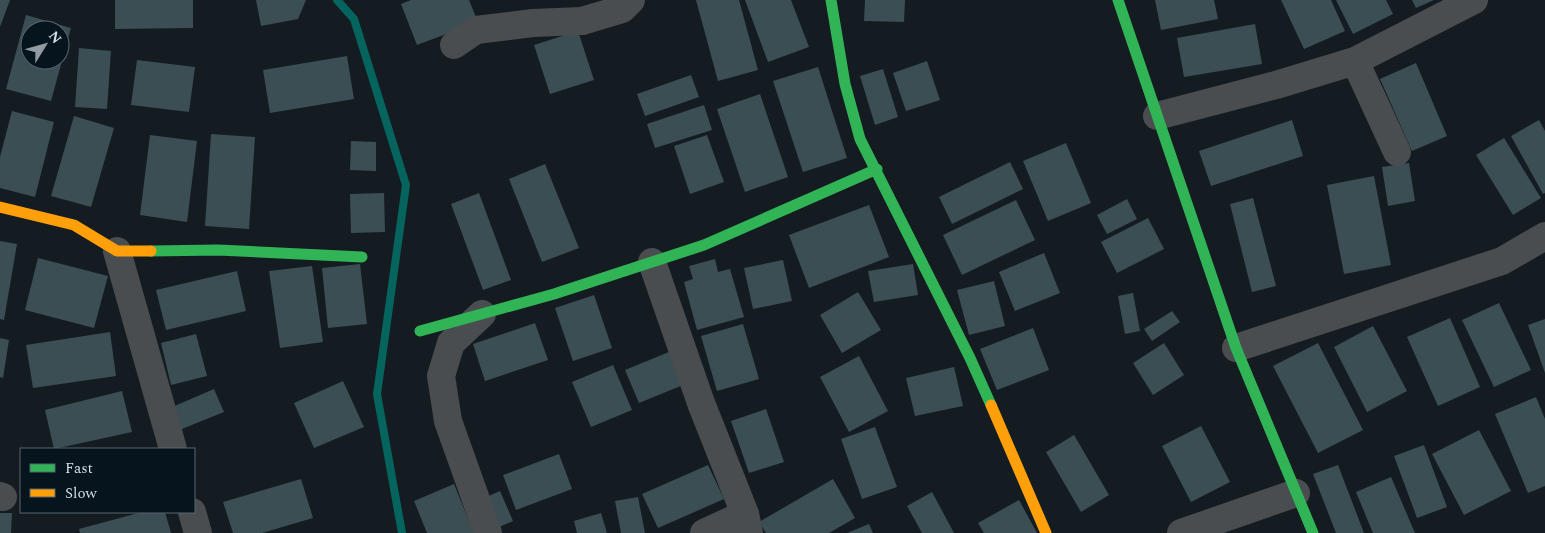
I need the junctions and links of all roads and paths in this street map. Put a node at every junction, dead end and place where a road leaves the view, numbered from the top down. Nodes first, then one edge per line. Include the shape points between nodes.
1 (631, 0) edge
2 (831, 0) edge
3 (1118, 0) edge
4 (1474, 0) edge
5 (454, 45) dead end
6 (1355, 60) junction
7 (1157, 116) junction
8 (1397, 152) dead end
9 (877, 169) junction
10 (0, 207) edge
11 (1545, 236) edge
12 (117, 251) junction
13 (362, 257) dead end
14 (652, 262) junction
15 (482, 314) junction
16 (420, 331) dead end
17 (1236, 348) junction
18 (173, 448) edge
19 (1296, 493) junction
20 (192, 513) edge
21 (747, 523) edge
22 (198, 533) edge
23 (488, 533) edge
24 (704, 533) edge
25 (1046, 533) edge
26 (1180, 533) edge
27 (1314, 533) edge

1 - 5 street via 622,9 582,21 476,30
2 - 9 street via 845,84 860,139
3 - 7 street
4 - 6 street
6 - 7 street via 1276,85
6 - 8 street
7 - 17 street
9 - 14 street via 704,245
9 - 25 street via 970,358
10 - 12 street via 74,225
11 - 17 street via 1502,261
12 - 13 street via 218,250
12 - 18 street
14 - 15 street
14 - 21 street
15 - 16 street
15 - 23 street via 451,343 441,376 448,420
17 - 19 street
19 - 26 street
19 - 27 street
20 - 22 street
21 - 24 street

